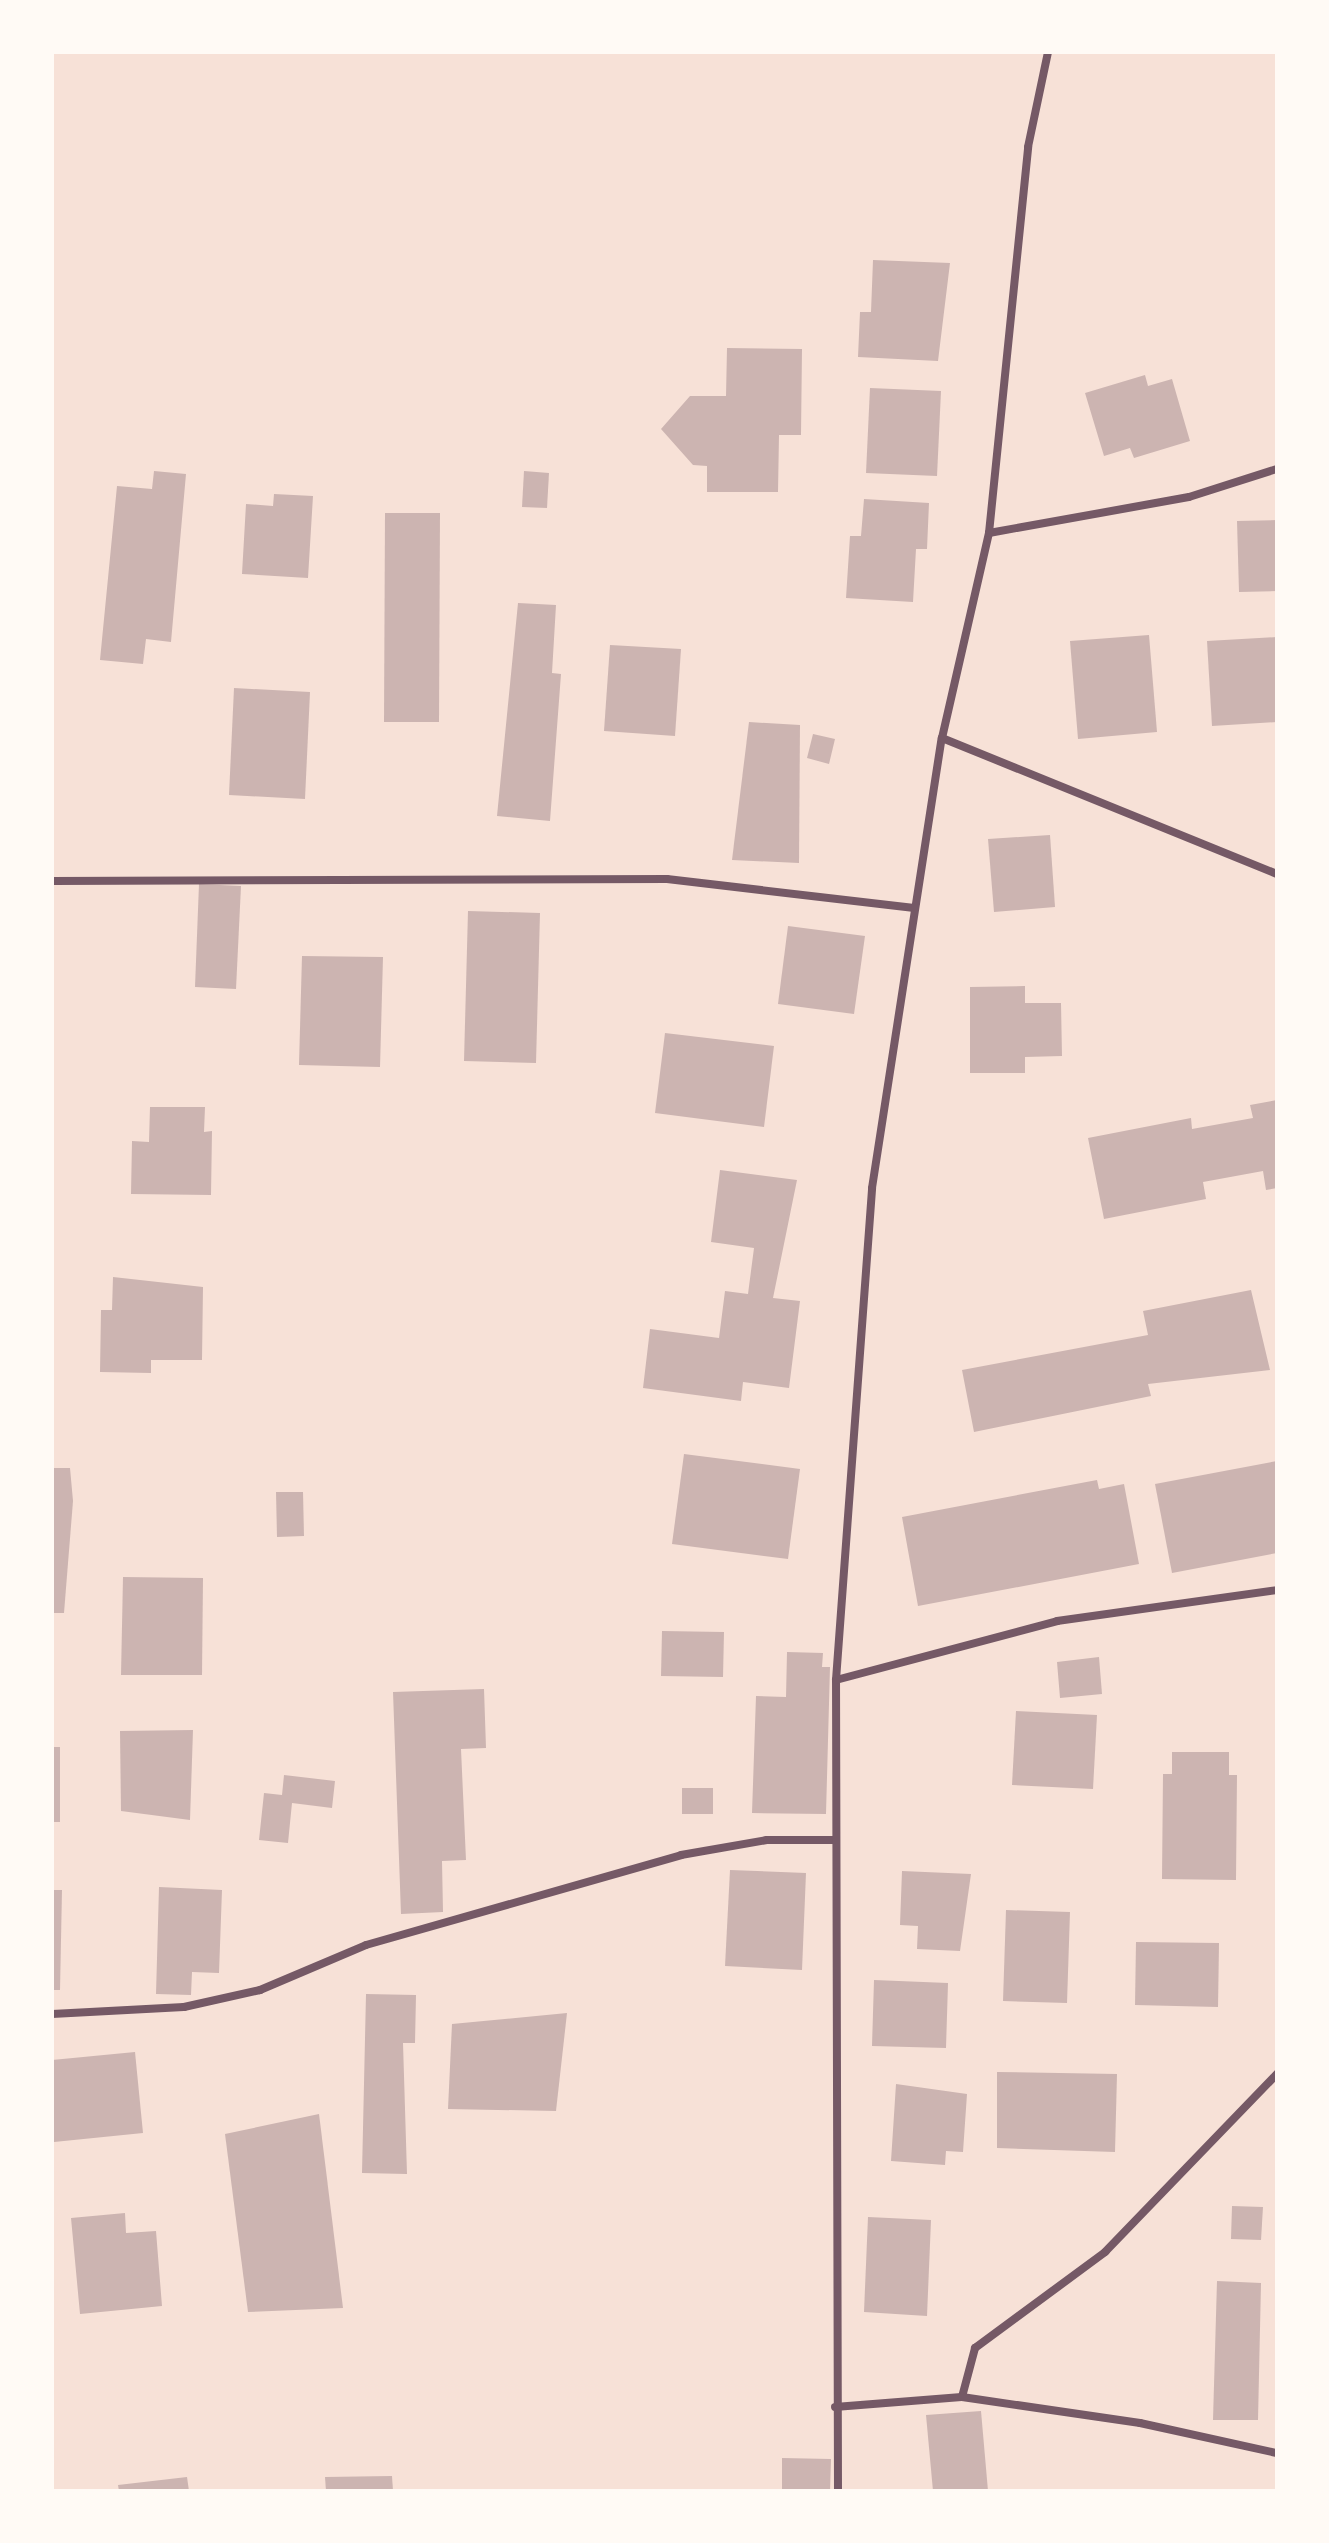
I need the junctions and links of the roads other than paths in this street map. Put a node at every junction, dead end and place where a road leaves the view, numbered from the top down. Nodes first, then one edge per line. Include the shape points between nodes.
1 (1048, 52) edge
2 (1277, 469) edge
3 (989, 533) junction
4 (942, 738) junction
5 (1277, 874) edge
6 (52, 881) edge
7 (914, 908) junction
8 (1277, 1590) edge
9 (836, 1680) junction
10 (836, 1840) junction
11 (52, 2014) edge
12 (1277, 2074) edge
13 (962, 2397) junction
14 (835, 2407) junction
15 (1277, 2453) edge
16 (838, 2491) edge

1 - 3 street via 1028,147
2 - 3 street via 1189,497
3 - 4 street
4 - 5 street
4 - 7 street
6 - 7 street via 667,879
7 - 9 street via 872,1188
8 - 9 street via 1057,1621
9 - 10 street
10 - 11 street via 767,1840 681,1855 366,1945 260,1990 184,2007
10 - 14 street
12 - 13 street via 1105,2252 975,2348
13 - 14 street
13 - 15 street via 1140,2423
14 - 16 street

